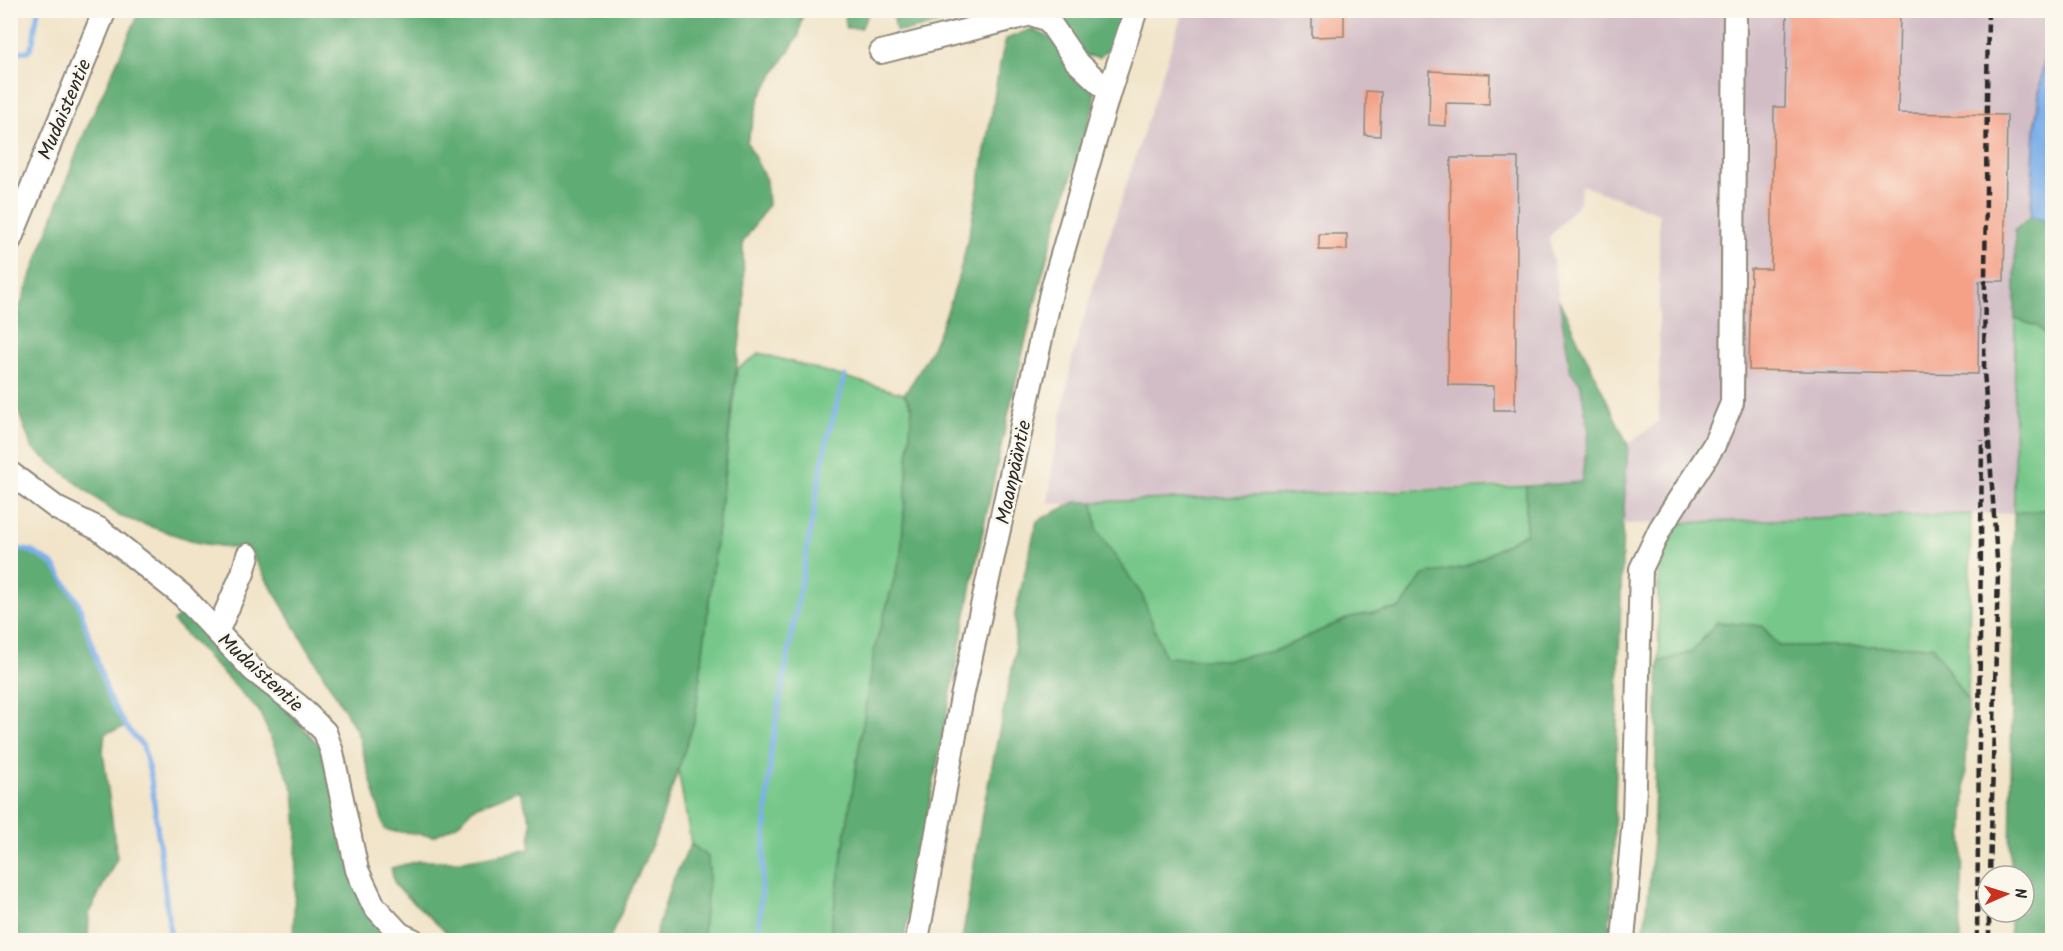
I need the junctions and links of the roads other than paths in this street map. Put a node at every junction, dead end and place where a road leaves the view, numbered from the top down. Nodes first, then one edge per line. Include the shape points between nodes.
1 (105, 10) edge
2 (1136, 10) edge
3 (1735, 10) edge
4 (881, 52) dead end
5 (1109, 92) junction
6 (10, 240) edge
7 (10, 473) edge
8 (248, 555) dead end
9 (217, 632) junction
10 (413, 940) edge
11 (917, 940) edge
12 (1623, 940) edge

1 - 6 street, Mudaistentie
2 - 5 street, Maanpääntie
3 - 12 street via 1732,403 1714,445 1660,529 1641,569 1634,818
4 - 5 street via 1031,14 1048,20 1076,61
5 - 11 street, Maanpääntie via 1051,293 962,697
7 - 9 street, Mudaistentie via 58,508 99,529 183,596
8 - 9 street
9 - 10 street, Mudaistentie via 325,732 357,870 374,906 400,934

